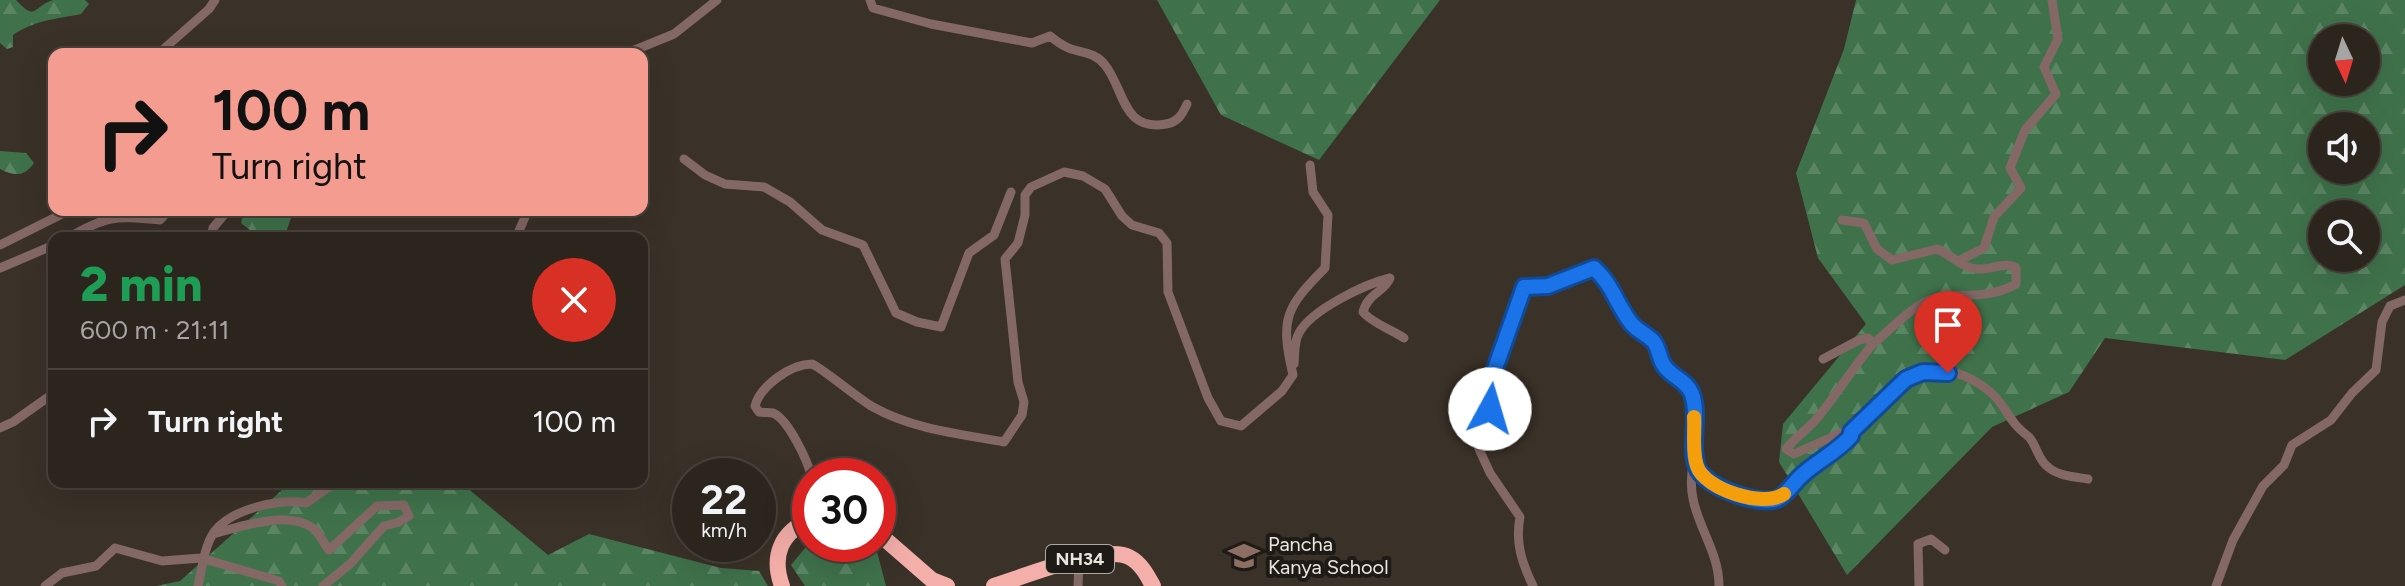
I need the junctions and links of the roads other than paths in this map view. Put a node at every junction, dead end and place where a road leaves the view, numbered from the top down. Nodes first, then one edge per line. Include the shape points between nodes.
1 (215, 0) edge
2 (717, 0) edge
3 (870, 0) edge
4 (2052, 0) edge
5 (165, 48) edge
6 (640, 48) edge
7 (1187, 104) dead end
8 (684, 159) dead end
9 (1310, 165) dead end
10 (1011, 192) dead end
11 (58, 216) edge
12 (116, 216) edge
13 (116, 216) edge
14 (164, 216) edge
15 (1842, 220) dead end
16 (78, 232) edge
17 (0, 245) edge
18 (48, 248) edge
19 (1958, 261) junction
20 (0, 268) edge
21 (2405, 300) edge
22 (1404, 338) dead end
23 (1873, 344) junction
24 (1823, 359) dead end
25 (1293, 375) junction
26 (48, 397) edge
27 (0, 428) edge
28 (1851, 432) junction
29 (806, 458) edge
30 (1695, 458) junction
31 (2088, 479) dead end
32 (327, 488) edge
33 (792, 531) edge
34 (213, 534) junction
35 (896, 549) edge
36 (1945, 550) dead end
37 (203, 559) junction
38 (1079, 559) junction
39 (279, 584) edge
40 (45, 586) edge
41 (198, 586) edge
42 (323, 586) edge
43 (782, 586) edge
44 (947, 586) edge
45 (994, 586) edge
46 (1078, 586) edge
47 (1153, 586) edge
48 (1533, 586) edge
49 (1719, 586) edge
50 (1919, 586) edge
51 (2216, 586) edge

1 - 5 street
2 - 6 street via 674,34
3 - 7 street via 873,8 931,24 1032,43 1050,36 1090,53 1105,65 1137,121 1151,127 1174,122
4 - 19 street via 2058,39 2044,67 2056,94 2025,130 2010,168 2021,188 1994,217 1984,248
8 - 10 street via 725,184 764,187 822,230 863,245 896,313 941,327 969,253 994,235
9 - 25 street via 1313,192 1328,215 1328,244 1325,268 1289,310 1287,346
11 - 17 street
12 - 16 street
13 - 14 street via 160,220
15 - 19 street via 1864,223 1877,249 1892,260 1937,249
18 - 20 street
19 - 23 street via 1980,269 2009,264 2016,268 2016,284 2002,292 1923,303
21 - 51 street via 2390,306 2382,322 2371,377 2331,420 2292,445 2284,465 2263,486 2233,540
22 - 25 street via 1363,312 1390,278 1376,282 1312,317 1297,334
23 - 24 street via 1868,338 1859,340
23 - 28 street via 1837,394 1786,449 1794,454
25 - 29 street via 1241,426 1221,421 1168,292 1167,243 1159,233 1132,225 1105,189 1064,172 1025,195 1018,243 1005,259 1024,402 1022,415 1004,442 890,417 855,397 822,367 809,364 767,386 755,406 759,412 775,414
26 - 27 street
28 - 30 street via 1842,447 1776,500 1751,498 1710,483
28 - 31 street via 1906,379 1923,372 1965,376 2005,407 2045,465
30 - 48 street via 1693,396 1664,366 1657,345 1633,326 1607,280 1594,268 1548,286 1524,287 1491,380 1479,449 1520,517 1521,559
30 - 49 street via 1692,492
32 - 34 street via 306,503 269,503 224,522
33 - 43 highway via 778,549
34 - 37 street
34 - 42 street via 261,521 297,521 314,529 329,550 377,506 404,505 409,516 384,526
35 - 44 highway via 932,580
36 - 50 street via 1931,539 1918,544
37 - 39 street
37 - 40 street via 162,561 115,548 96,566 62,573
37 - 41 street
38 - 45 highway, NH34
38 - 46 street
38 - 47 highway, NH34 via 1105,553 1128,556

